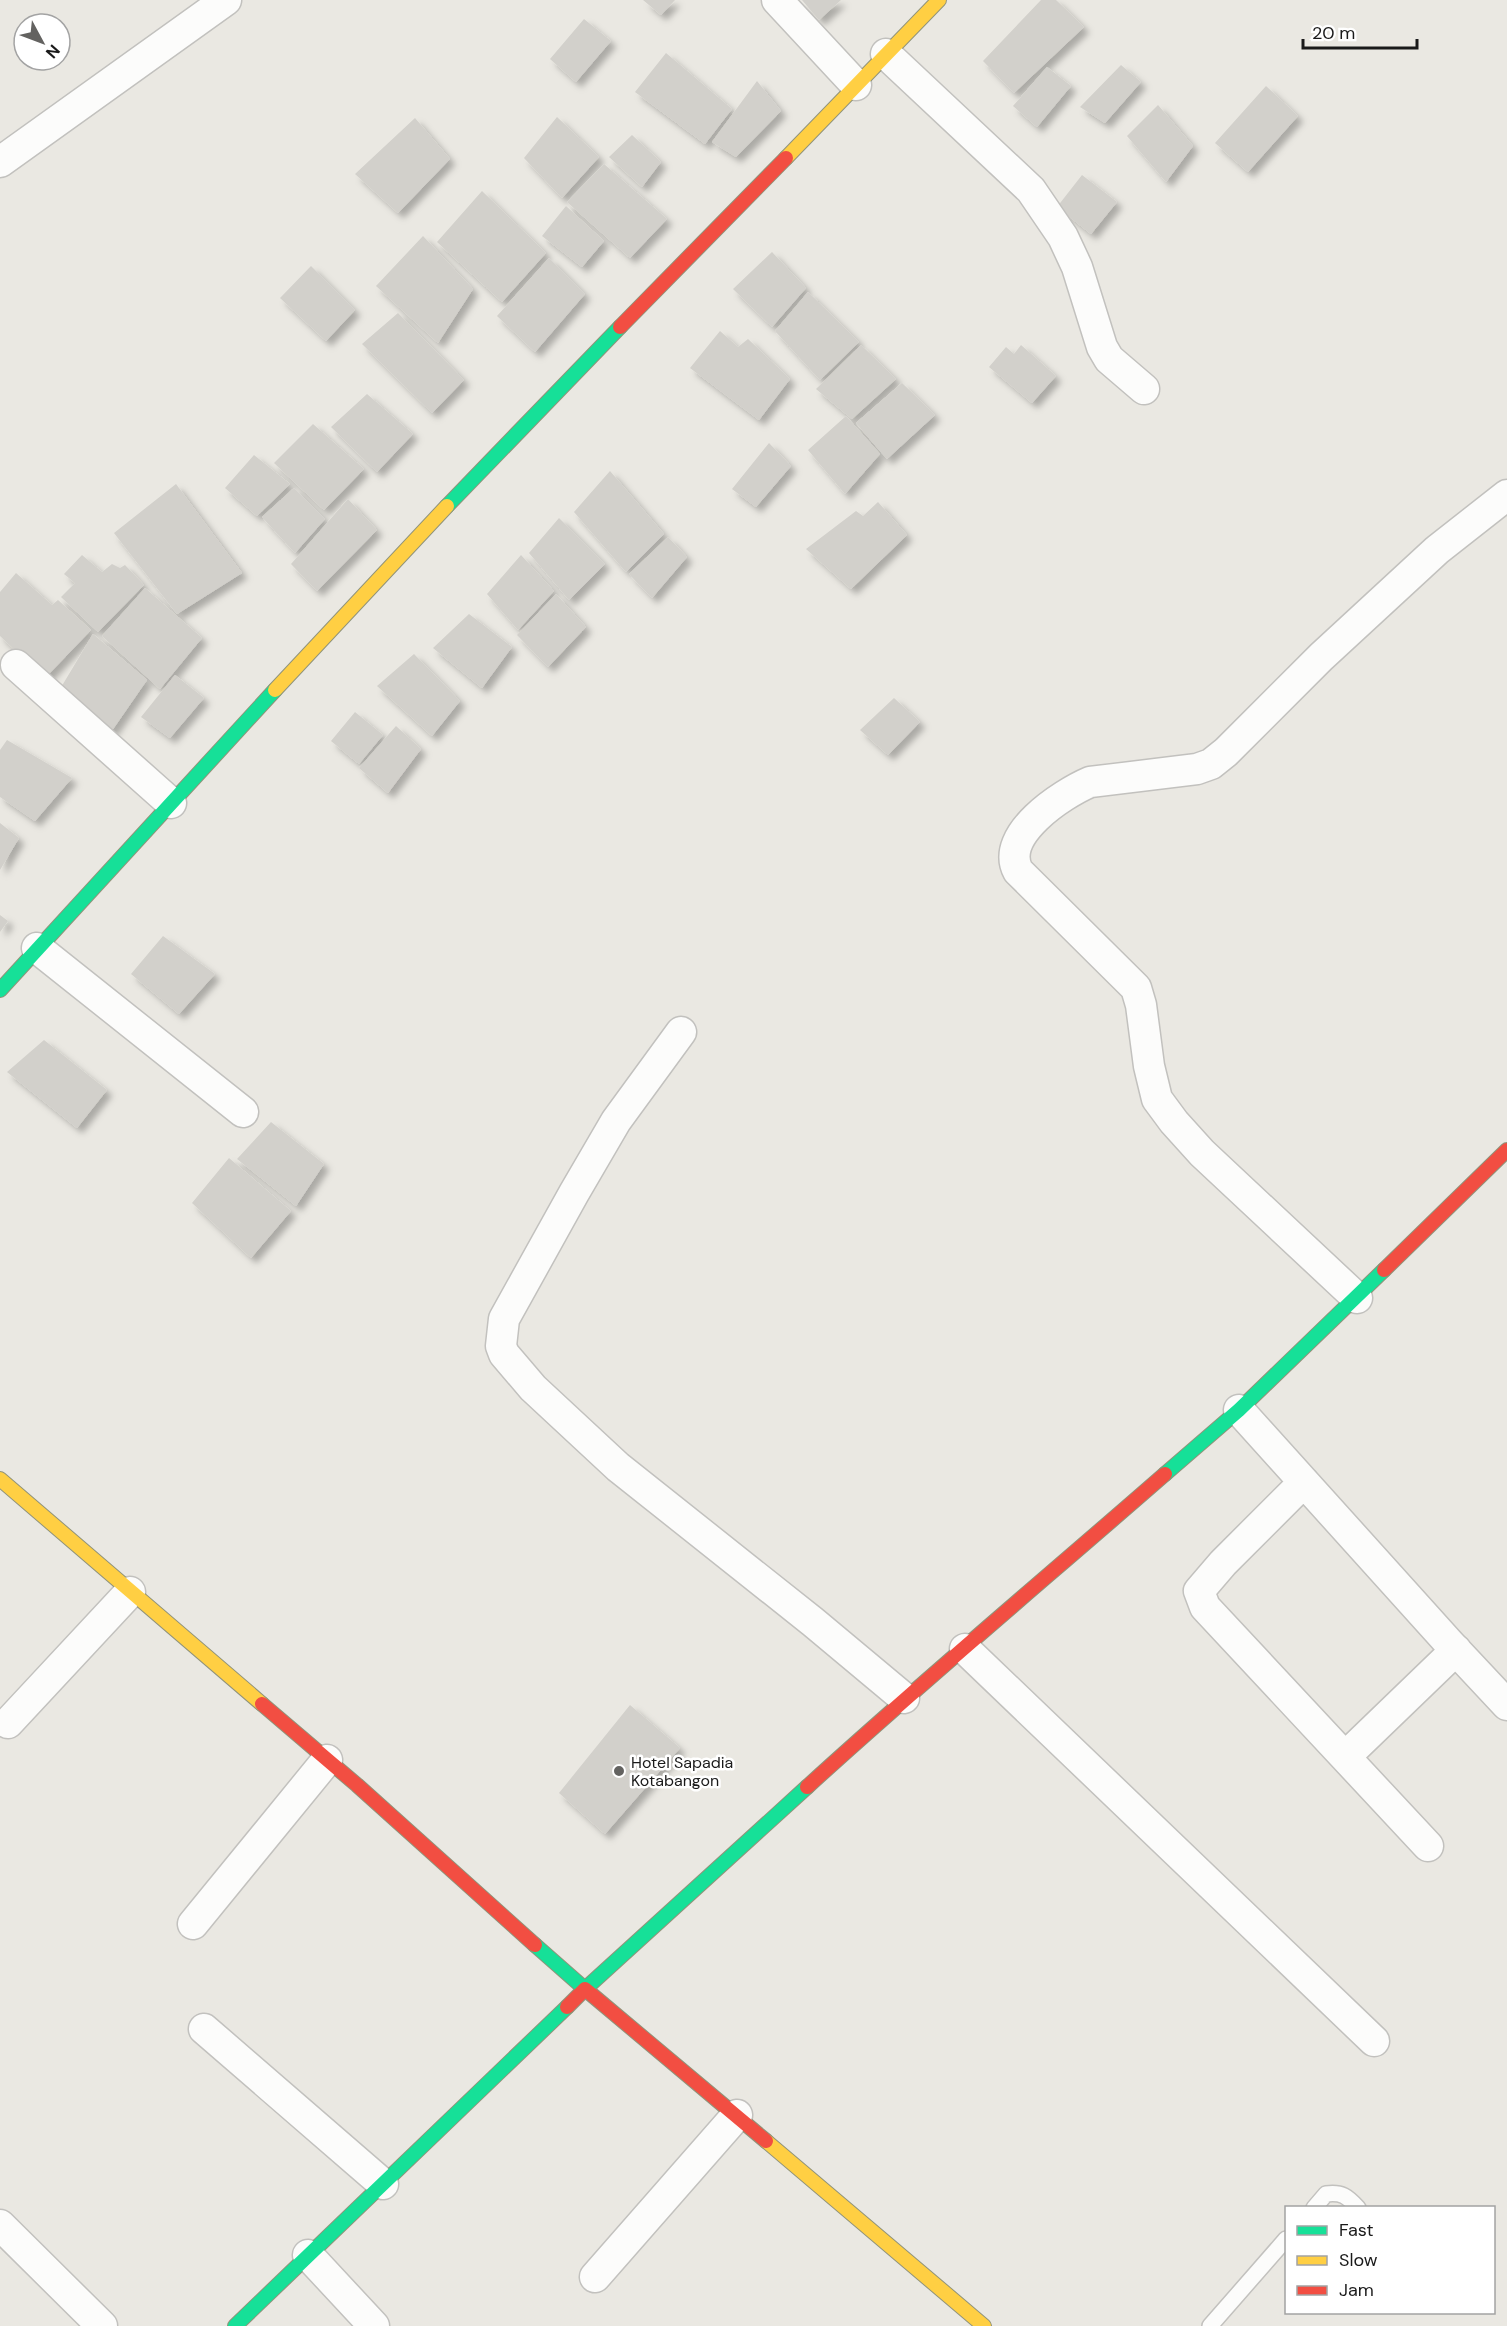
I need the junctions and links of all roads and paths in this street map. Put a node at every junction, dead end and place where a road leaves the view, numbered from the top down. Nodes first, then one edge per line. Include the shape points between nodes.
1 (226, 0) edge
2 (777, 0) edge
3 (939, 0) edge
4 (886, 54) junction
5 (856, 85) junction
6 (0, 162) edge
7 (1144, 389) dead end
8 (1507, 495) edge
9 (16, 665) dead end
10 (171, 803) junction
11 (37, 948) junction
12 (0, 990) edge
13 (681, 1032) dead end
14 (243, 1112) dead end
15 (1507, 1150) edge
16 (1357, 1298) junction
17 (1239, 1410) junction
18 (0, 1479) edge
19 (1304, 1482) junction
20 (130, 1592) junction
21 (965, 1649) junction
22 (1456, 1650) junction
23 (904, 1698) junction
24 (1507, 1705) edge
25 (8, 1723) dead end
26 (1345, 1757) junction
27 (327, 1760) junction
28 (1428, 1846) dead end
29 (193, 1924) dead end
30 (585, 1989) junction
31 (204, 2029) dead end
32 (1374, 2041) dead end
33 (736, 2115) junction
34 (383, 2184) junction
35 (1316, 2206) edge
36 (1356, 2206) edge
37 (0, 2225) edge
38 (1285, 2241) edge
39 (308, 2255) junction
40 (596, 2277) dead end
41 (102, 2326) edge
42 (235, 2326) edge
43 (374, 2326) edge
44 (984, 2326) edge
45 (1210, 2326) edge

1 - 6 street
2 - 5 street
3 - 4 main road
4 - 5 main road
4 - 7 street via 1031,190 1063,237 1077,267 1102,347 1109,359
5 - 10 main road via 405,549
8 - 16 street via 1437,550 1219,758 1197,769 1090,782 1077,787 1041,813 1014,852 1018,872 1136,988 1157,1099 1174,1122
9 - 10 street
10 - 11 main road
11 - 12 main road
11 - 14 street
13 - 23 street via 616,1121 574,1193 504,1319 501,1346 533,1388 618,1467
15 - 16 main road
16 - 17 main road
17 - 19 street
17 - 21 main road
18 - 20 main road
19 - 22 street
19 - 26 street via 1199,1591 1205,1607
20 - 25 street
20 - 27 main road
21 - 23 main road
21 - 32 street
22 - 24 street
22 - 26 street
23 - 30 main road
26 - 28 street
27 - 29 street
27 - 30 main road
30 - 33 main road
30 - 34 main road
31 - 34 street
33 - 40 street
33 - 44 main road
34 - 39 main road
35 - 36 lane via 1326,2194 1338,2192
37 - 41 street
38 - 45 lane
39 - 42 main road
39 - 43 street

